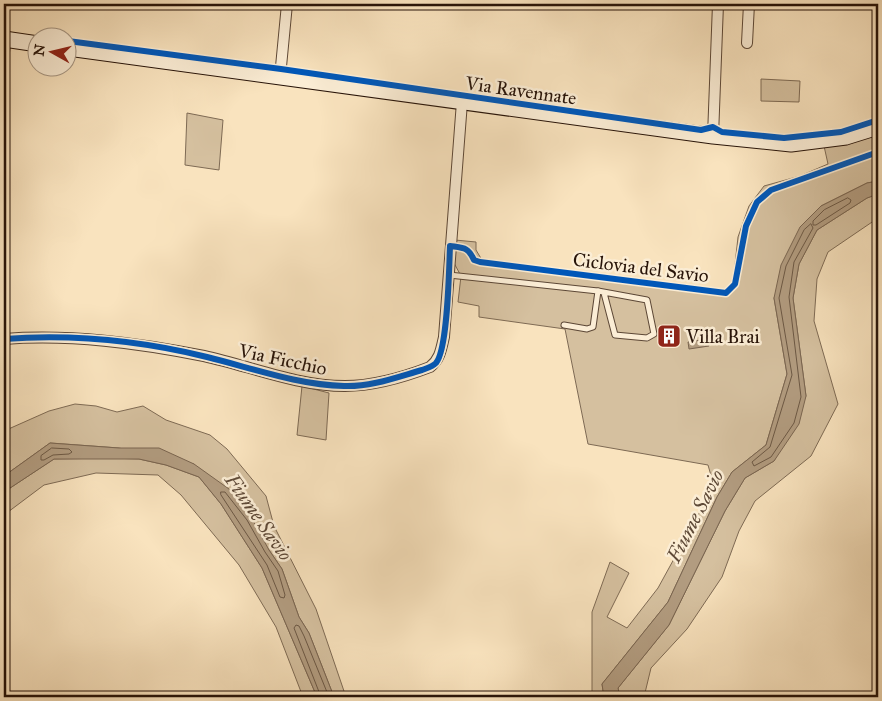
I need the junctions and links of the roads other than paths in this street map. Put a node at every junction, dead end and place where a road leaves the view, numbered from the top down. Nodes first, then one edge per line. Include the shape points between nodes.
1 (287, 4) edge
2 (718, 4) edge
3 (749, 4) edge
4 (4, 39) edge
5 (28, 43) edge
6 (747, 43) dead end
7 (78, 49) edge
8 (280, 77) junction
9 (462, 102) junction
10 (878, 127) edge
11 (713, 136) junction
12 (448, 275) junction
13 (601, 292) junction
14 (564, 325) dead end
15 (4, 339) edge

1 - 8 street
2 - 11 street
3 - 6 street
4 - 5 main road
7 - 8 main road, Via Ravennate
8 - 9 main road, Via Ravennate
9 - 11 main road, Via Ravennate
9 - 12 street, Via Ficchio
10 - 11 main road, Via Ravennate via 846,137 791,144
12 - 13 lane
12 - 15 street, Via Ficchio via 444,338 436,362 422,370 372,384 345,386 308,382 138,344 102,340
13 - 13 lane via 647,300 654,334 647,338 615,335
13 - 14 lane via 592,327

